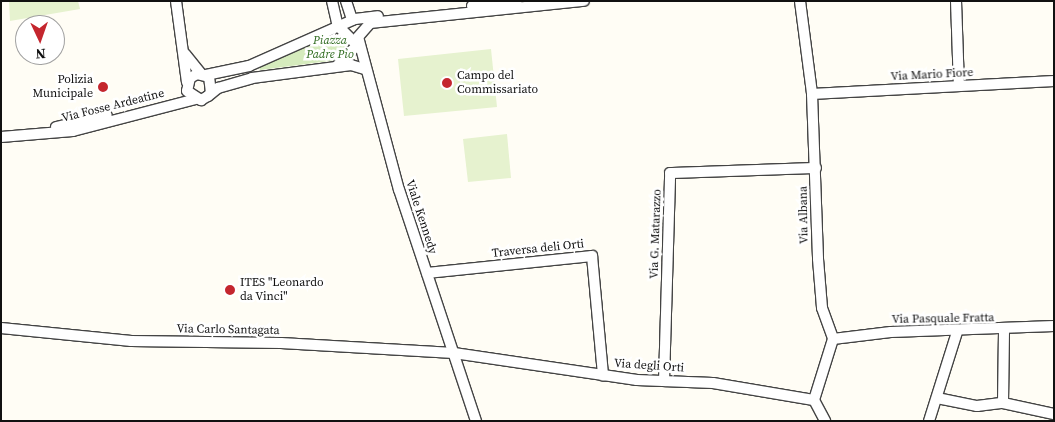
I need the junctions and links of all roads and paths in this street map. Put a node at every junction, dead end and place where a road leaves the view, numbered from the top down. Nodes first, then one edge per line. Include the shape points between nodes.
1 (176, 1) edge
2 (332, 1) edge
3 (346, 1) edge
4 (517, 1) edge
5 (584, 1) edge
6 (800, 1) edge
7 (956, 1) edge
8 (504, 5) edge
9 (352, 20) junction
10 (338, 26) junction
11 (357, 45) junction
12 (185, 54) junction
13 (249, 66) junction
14 (336, 67) junction
15 (364, 69) junction
16 (204, 74) junction
17 (252, 78) junction
18 (1054, 81) edge
19 (187, 84) junction
20 (959, 86) junction
21 (211, 93) junction
22 (812, 94) junction
23 (196, 99) junction
24 (4, 137) edge
25 (816, 168) junction
26 (426, 273) junction
27 (1054, 326) edge
28 (1, 328) edge
29 (1004, 330) junction
30 (957, 332) junction
31 (833, 339) junction
32 (454, 353) junction
33 (603, 376) junction
34 (664, 381) junction
35 (937, 398) junction
36 (814, 400) junction
37 (1002, 403) junction
38 (1054, 414) edge
39 (476, 421) edge
40 (825, 421) edge
41 (929, 421) edge

1 - 12 street
2 - 10 street
3 - 9 street
4 - 8 street
5 - 8 street
6 - 22 street, Via Albana
7 - 20 street
8 - 9 street, Via Fosse Ardeatine
8 - 11 street via 370,23 361,31
9 - 10 street, Via Fosse Ardeatine
10 - 11 street
10 - 13 street, Via Fosse Ardeatine
11 - 14 street
11 - 15 street, Viale Kennedy
12 - 16 street
12 - 19 street
13 - 16 street, Via Fosse Ardeatine
13 - 17 street
14 - 15 street via 357,65
14 - 17 street
15 - 26 street, Viale Kennedy
16 - 19 street, Via Fosse Ardeatine
16 - 21 street via 212,81
17 - 21 street, Via Fosse Ardeatine
18 - 20 street, Via Mario Fiore
19 - 23 street
19 - 24 street, Via Fosse Ardeatine via 179,95
20 - 22 street, Via Mario Fiore
21 - 23 street, Via Fosse Ardeatine
22 - 25 street, Via Albana
23 - 24 street, Via Fosse Ardeatine via 73,131
25 - 31 street, Via Albana via 820,288
25 - 34 street, Via G. Matarazzo via 670,174
26 - 32 street, Viale Kennedy
26 - 33 street, Traversa deli Orti via 592,256
27 - 29 street, Via Pasquale Fratta
28 - 32 street, Via Carlo Santagata via 131,341 281,343
29 - 30 street, Via Pasquale Fratta
29 - 37 street
30 - 31 street, Via Pasquale Fratta via 891,332
30 - 35 street
31 - 36 street
32 - 33 street, Via degli Orti
32 - 39 street, Viale Kennedy
33 - 34 street, Via degli Orti
34 - 36 street, Via degli Orti via 714,383
35 - 37 street via 977,406
35 - 41 street
36 - 40 street
37 - 38 street

